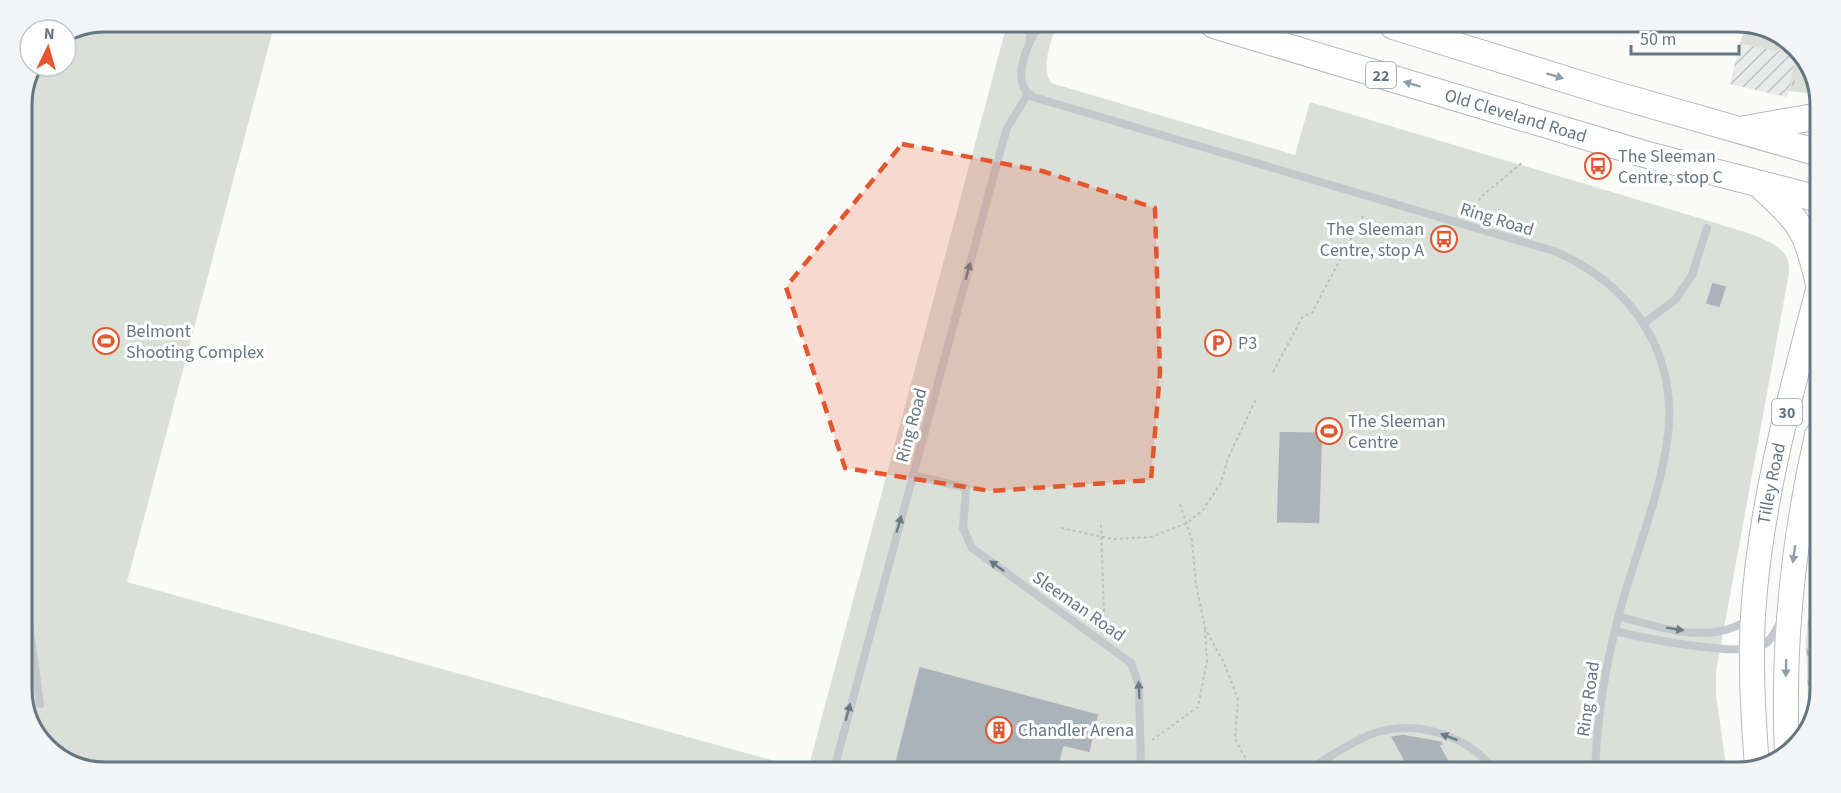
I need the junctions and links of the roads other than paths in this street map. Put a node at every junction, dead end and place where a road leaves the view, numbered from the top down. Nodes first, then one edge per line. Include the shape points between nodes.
1 (1030, 31) edge
2 (1035, 31) edge
3 (1234, 31) edge
4 (1409, 31) edge
5 (1030, 41) junction
6 (1028, 94) junction
7 (1809, 118) edge
8 (1736, 131) junction
9 (1809, 150) edge
10 (1761, 186) junction
11 (1809, 197) edge
12 (1707, 228) dead end
13 (1809, 245) edge
14 (1644, 323) junction
15 (1809, 324) edge
16 (1810, 467) edge
17 (913, 475) junction
18 (1788, 610) junction
19 (1753, 615) junction
20 (1618, 616) junction
21 (1615, 631) junction
22 (32, 645) edge
23 (1752, 648) junction
24 (40, 704) dead end
25 (1786, 742) edge
26 (1757, 759) edge
27 (836, 762) edge
28 (1141, 762) edge
29 (1322, 762) edge
30 (1486, 762) edge
31 (1596, 762) edge

1 - 5 lane
2 - 5 lane
10 -> 3 highway, Old Cleveland Road / 22
4 -> 8 highway
5 - 6 lane via 1021,78
6 - 14 lane, Ring Road via 1554,251 1607,281
17 -> 6 lane, Ring Road via 1007,128
7 - 8 highway
8 - 9 highway
10 - 11 highway, Old Cleveland Road / 22
10 - 13 highway via 1794,217
12 - 14 lane via 1692,275 1681,292
14 - 20 lane, Ring Road via 1661,358 1668,388 1669,422 1664,459
15 - 19 main road, Tilley Road / 30 via 1774,464
16 -> 18 main road, Tilley Road / 30
27 -> 17 lane, Ring Road
28 -> 17 lane, Sleeman Road via 1137,675 1131,663 972,548 963,528 966,488
18 - 23 lane, Tilley Road via 1771,639
18 -> 25 main road, Tilley Road / 30
20 -> 19 lane via 1706,633 1731,629
19 - 23 main road, Tilley Road / 30
20 - 21 lane, Ring Road
21 - 23 lane via 1678,643
21 - 31 lane, Ring Road via 1602,693
22 - 24 lane
23 - 26 main road, Tilley Road / 30
30 -> 29 lane via 1456,739 1428,730 1400,728 1368,736

